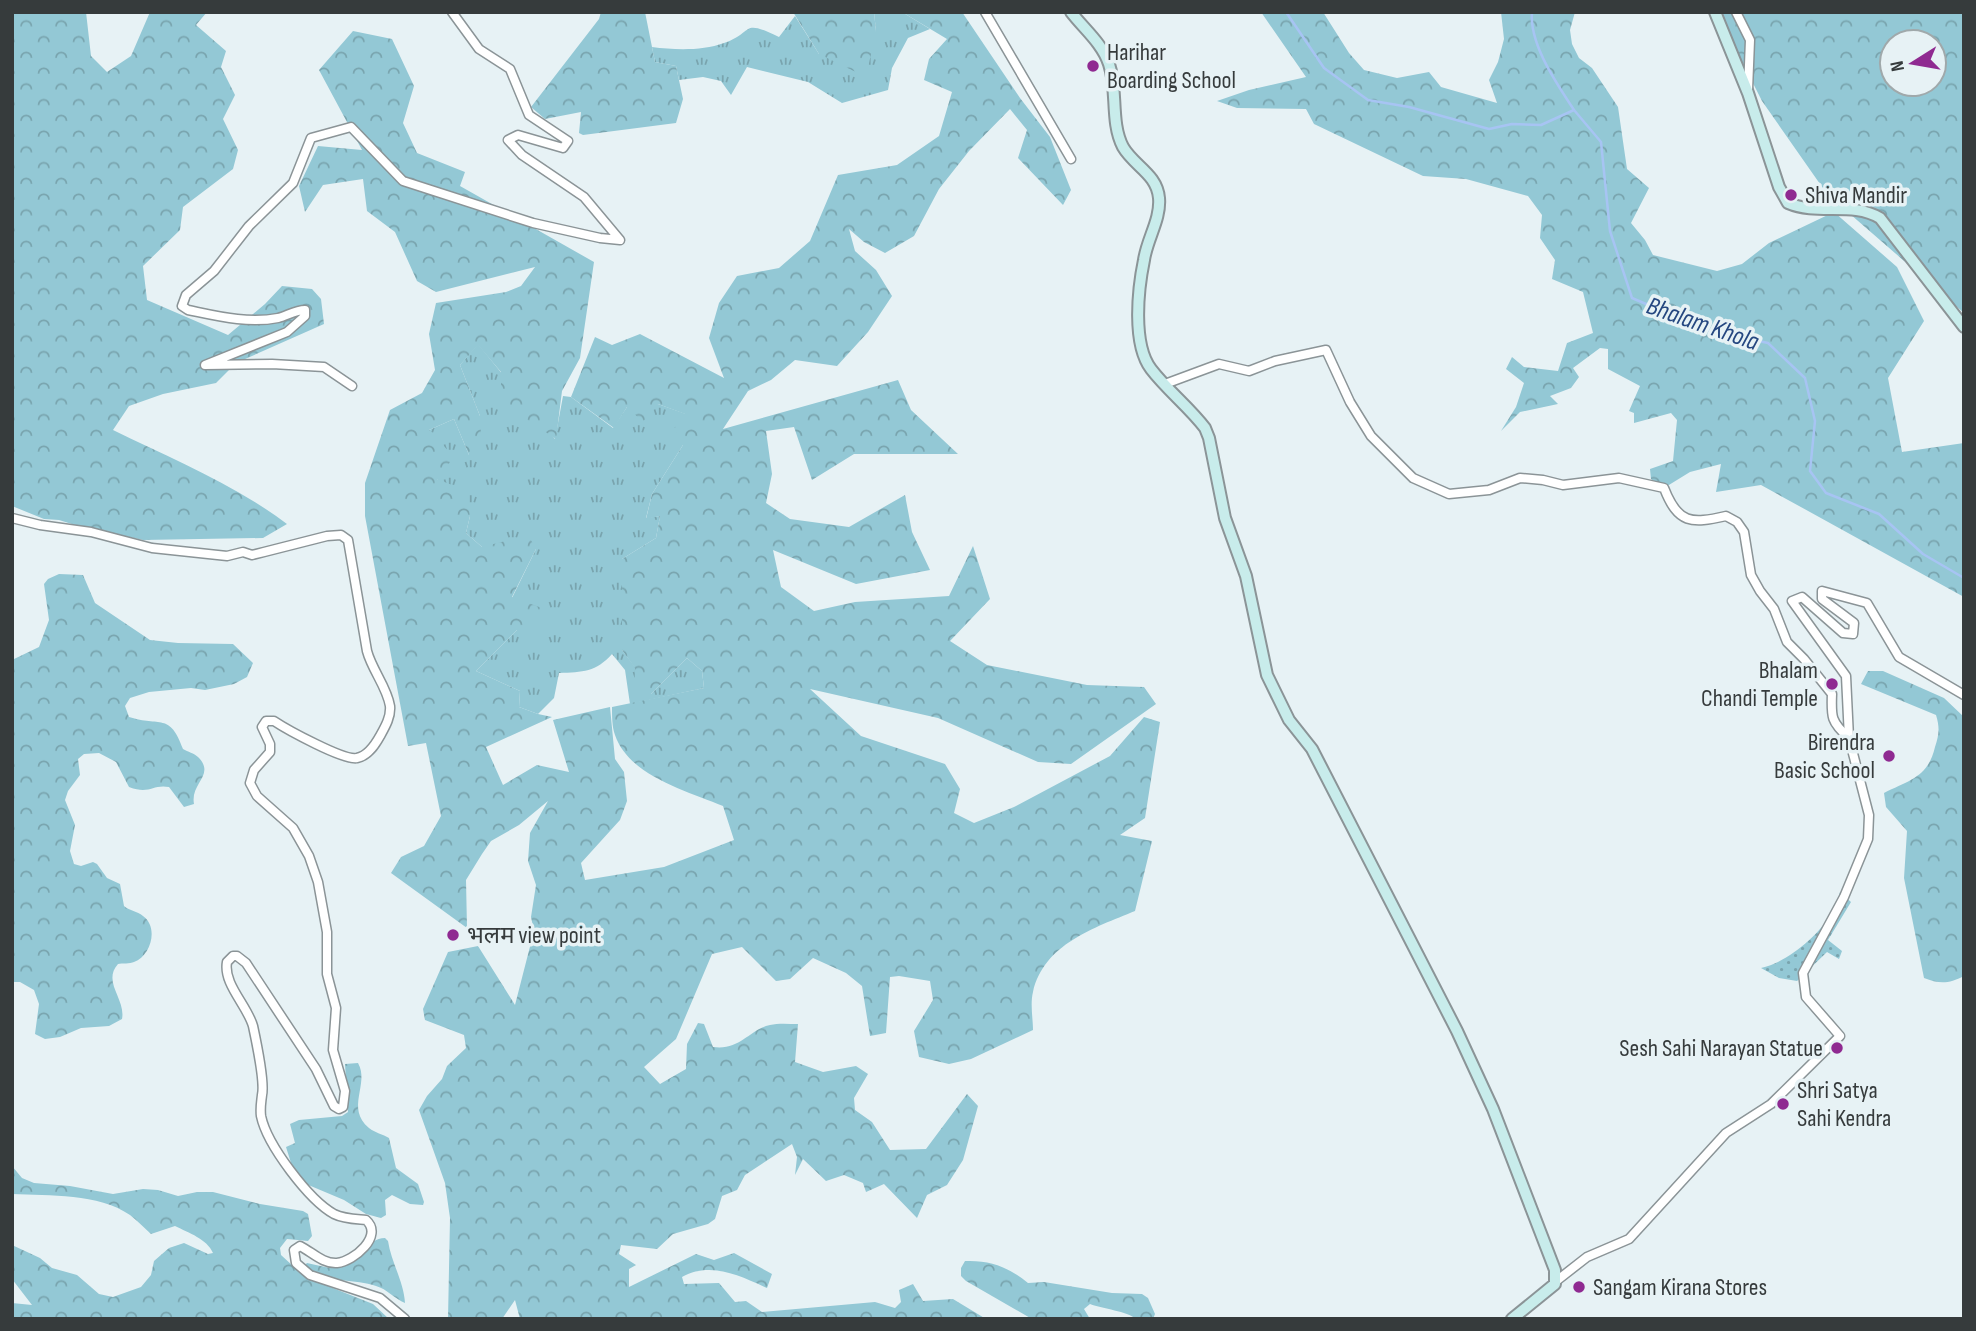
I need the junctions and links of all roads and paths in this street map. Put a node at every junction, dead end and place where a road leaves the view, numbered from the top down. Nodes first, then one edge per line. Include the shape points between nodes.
1 (452, 12) edge
2 (985, 12) edge
3 (1072, 12) edge
4 (1715, 12) edge
5 (1736, 12) edge
6 (1748, 93) junction
7 (1070, 159) dead end
8 (1964, 327) edge
9 (1166, 384) junction
10 (352, 386) dead end
11 (12, 518) edge
12 (1964, 695) edge
13 (1849, 738) junction
14 (1556, 1282) junction
15 (405, 1319) edge
16 (1512, 1319) edge

1 - 10 street via 479,49 510,69 529,115 568,141 563,148 518,135 508,140 583,197 620,240 533,223 403,181 351,127 311,138 293,183 249,226 214,271 186,295 182,306 236,320 279,318 305,310 305,316 287,332 205,365 324,367
2 - 7 street
3 - 9 main road via 1109,63 1123,147 1158,190 1159,210 1144,257 1139,330 1147,363
4 - 6 main road
5 - 6 street via 1750,40
6 - 8 main road via 1788,203 1861,210 1880,218
9 - 13 street via 1219,364 1249,371 1326,350 1371,436 1413,478 1449,494 1489,490 1520,478 1563,485 1619,478 1664,488 1671,506 1682,517 1699,522 1726,516 1744,532 1751,575 1774,609 1787,642 1832,694 1831,718
9 - 14 main road via 1200,421 1209,438 1225,518 1246,576 1267,675 1278,701 1312,749 1457,1031 1493,1109
11 - 15 street via 152,548 227,556 253,555 327,536 341,535 348,540 367,651 389,702 387,721 370,750 355,759 266,721 262,727 270,752 254,770 250,783 257,796 293,828 318,882 327,932 327,974 336,1008 333,1050 345,1091 343,1107 334,1106 316,1069 246,963 233,956 227,972 253,1027 262,1119 286,1165 300,1186 332,1213 366,1220 372,1228 367,1244 342,1261 326,1261 300,1246 293,1250 296,1263 310,1275 380,1298
12 - 13 street via 1899,656 1867,603 1822,591 1822,599 1854,623 1853,634 1843,633 1802,597 1792,601 1846,676
13 - 14 street via 1869,815 1868,839 1844,897 1803,973 1806,997 1840,1036 1771,1104 1726,1133 1629,1239 1587,1257
14 - 16 main road

